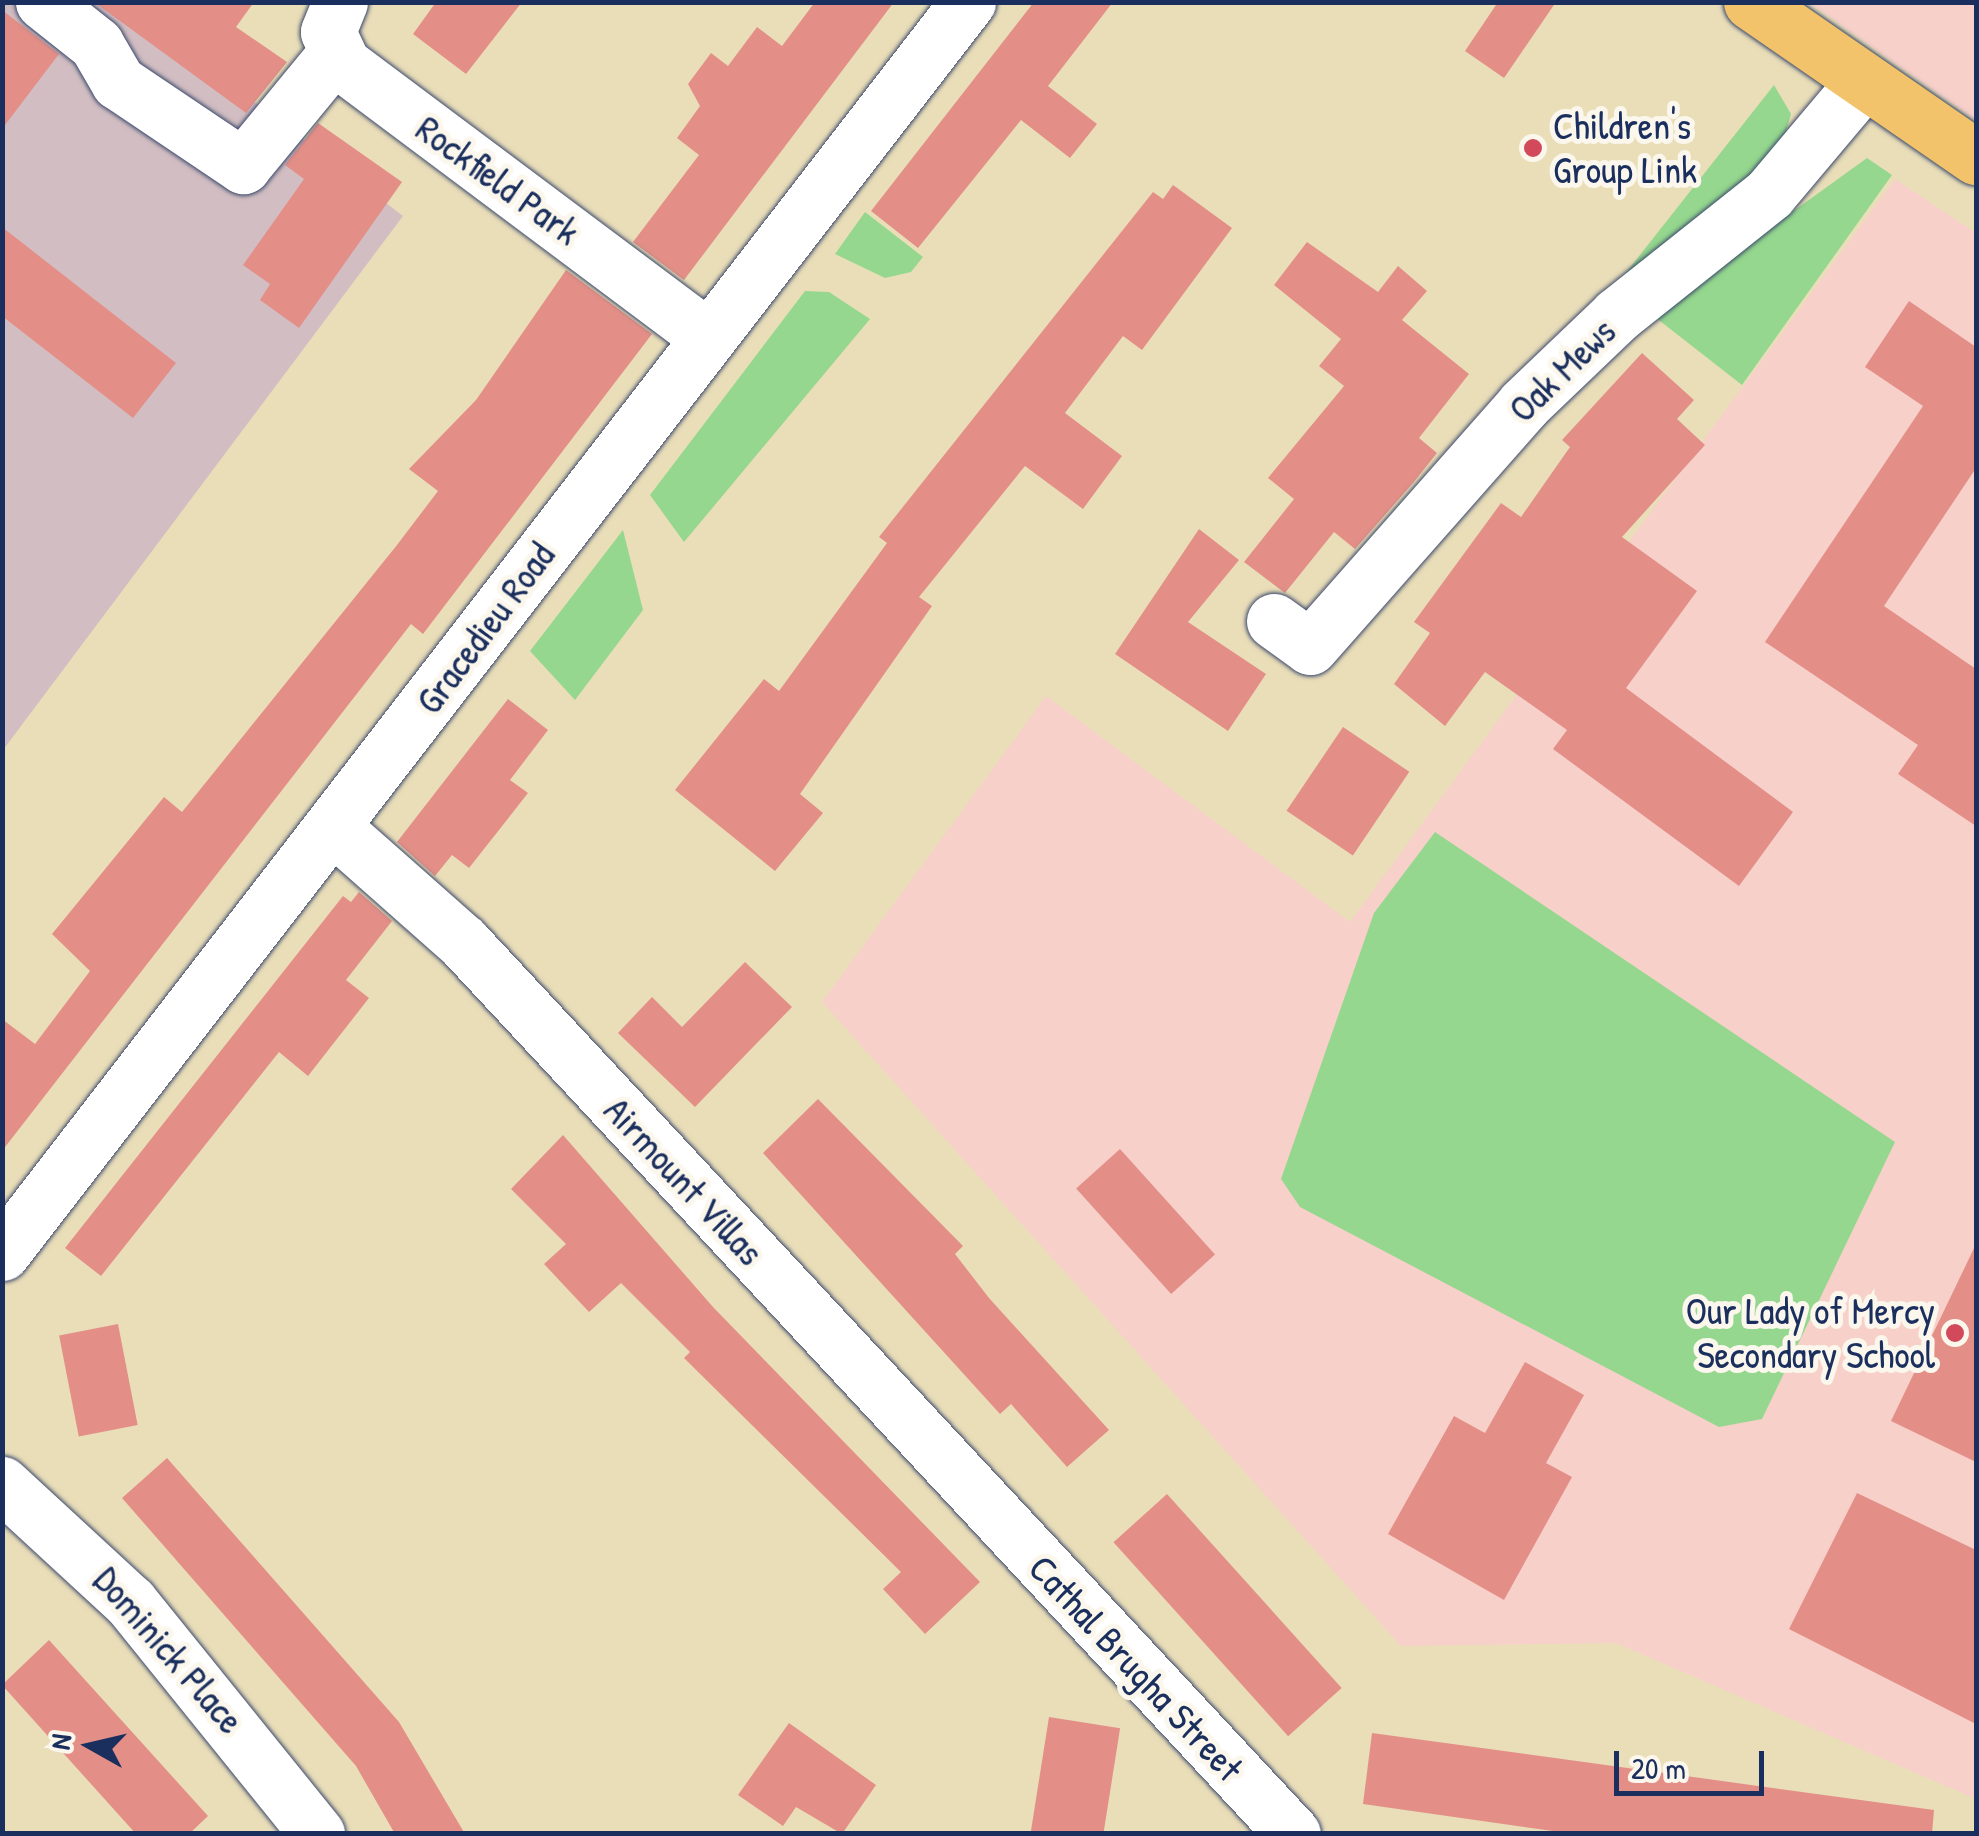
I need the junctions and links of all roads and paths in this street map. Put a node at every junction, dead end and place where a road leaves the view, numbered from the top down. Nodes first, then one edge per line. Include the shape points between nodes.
1 (43, 2) edge
2 (968, 2) edge
3 (1752, 2) edge
4 (337, 28) edge
5 (1864, 81) junction
6 (1976, 157) edge
7 (708, 336) junction
8 (1274, 621) dead end
9 (334, 828) junction
10 (2, 1253) edge
11 (2, 1484) edge
12 (1021, 1546) joint
13 (317, 1834) edge
14 (1293, 1834) edge

1 - 4 street via 96,44 118,82 243,166
2 - 7 street, Gracedieu Road
3 - 5 main road
4 - 7 street, Rockfield Park
5 - 6 main road
5 - 8 street, Oak Mews via 1769,194 1618,315 1524,404 1310,648
7 - 9 street, Gracedieu Road
9 - 10 street, Gracedieu Road
9 - 12 street, Airmount Villas via 463,942
11 - 13 street, Dominick Place via 130,1602
12 - 14 street, Cathal Brugha Street

